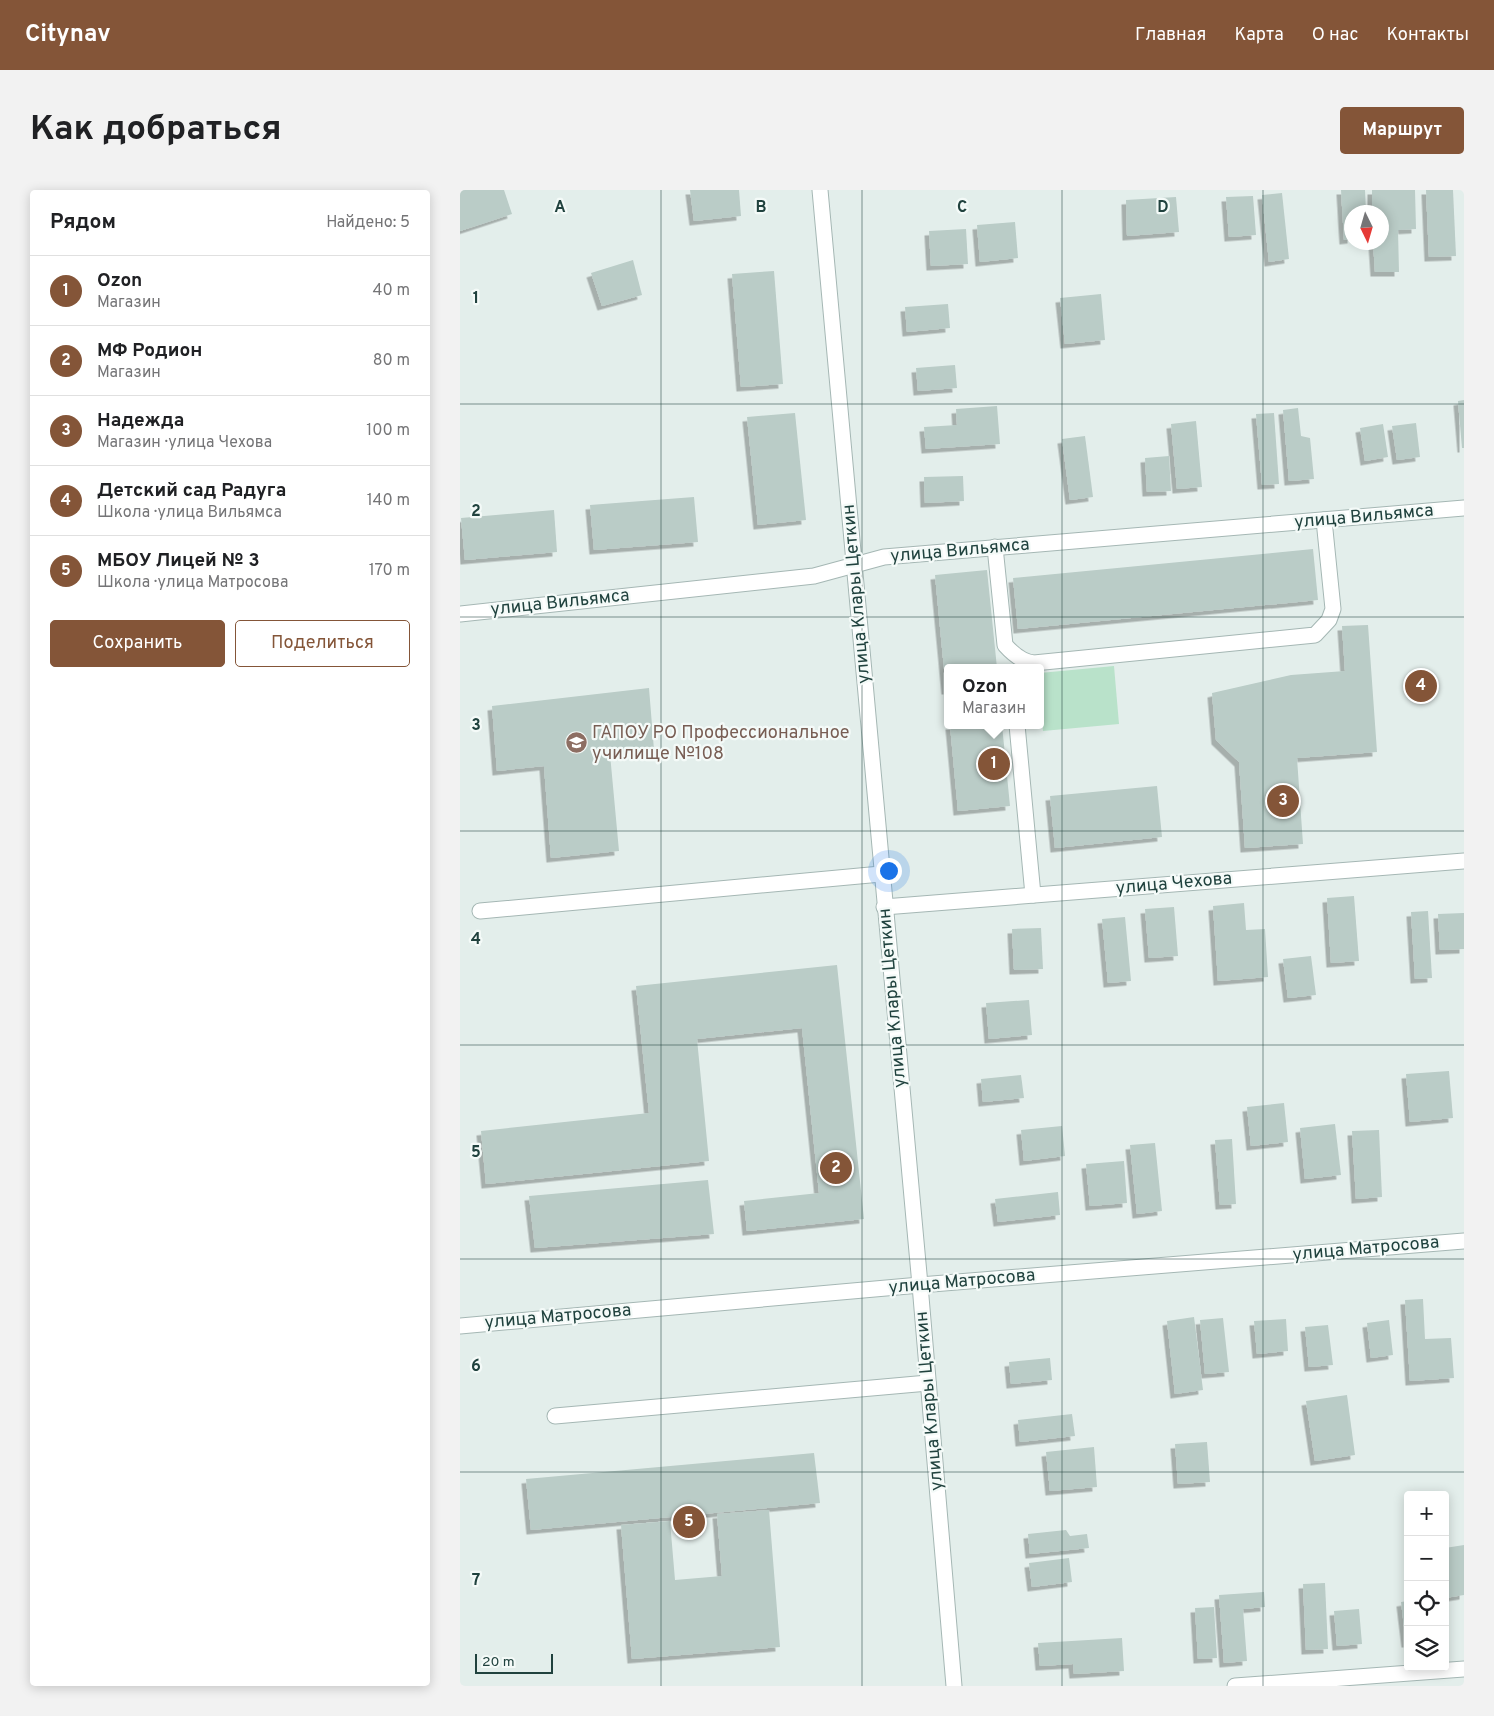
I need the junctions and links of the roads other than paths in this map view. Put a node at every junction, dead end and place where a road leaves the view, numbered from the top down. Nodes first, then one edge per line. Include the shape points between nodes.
1 (820, 190) edge
2 (1464, 508) edge
3 (1324, 520) junction
4 (995, 547) junction
5 (855, 565) junction
6 (460, 614) edge
7 (1016, 662) edge
8 (1017, 729) edge
9 (1464, 861) edge
10 (881, 874) junction
11 (1033, 895) junction
12 (884, 907) junction
13 (480, 912) dead end
14 (1464, 1242) edge
15 (920, 1285) junction
16 (460, 1326) edge
17 (928, 1384) junction
18 (554, 1416) dead end
19 (1464, 1669) edge
20 (954, 1686) edge
21 (1235, 1686) edge

1 - 5 street, улица Клары Цеткин
2 - 3 street, улица Вильямса
3 - 4 street, улица Вильямса
3 - 7 street via 1333,609 1329,620 1315,635 1034,663
4 - 5 street, улица Вильямса via 884,557
4 - 7 street via 1005,646
5 - 6 street, улица Вильямса via 814,576
5 - 10 street, улица Клары Цеткин
8 - 11 street
9 - 11 street, улица Чехова
10 - 12 street, улица Клары Цеткин
10 - 13 street
11 - 12 street, улица Чехова
12 - 15 street, улица Клары Цеткин
14 - 15 street, улица Матросова
15 - 16 street, улица Матросова
15 - 17 street, улица Клары Цеткин
17 - 18 street
17 - 20 street, улица Клары Цеткин
19 - 21 street

